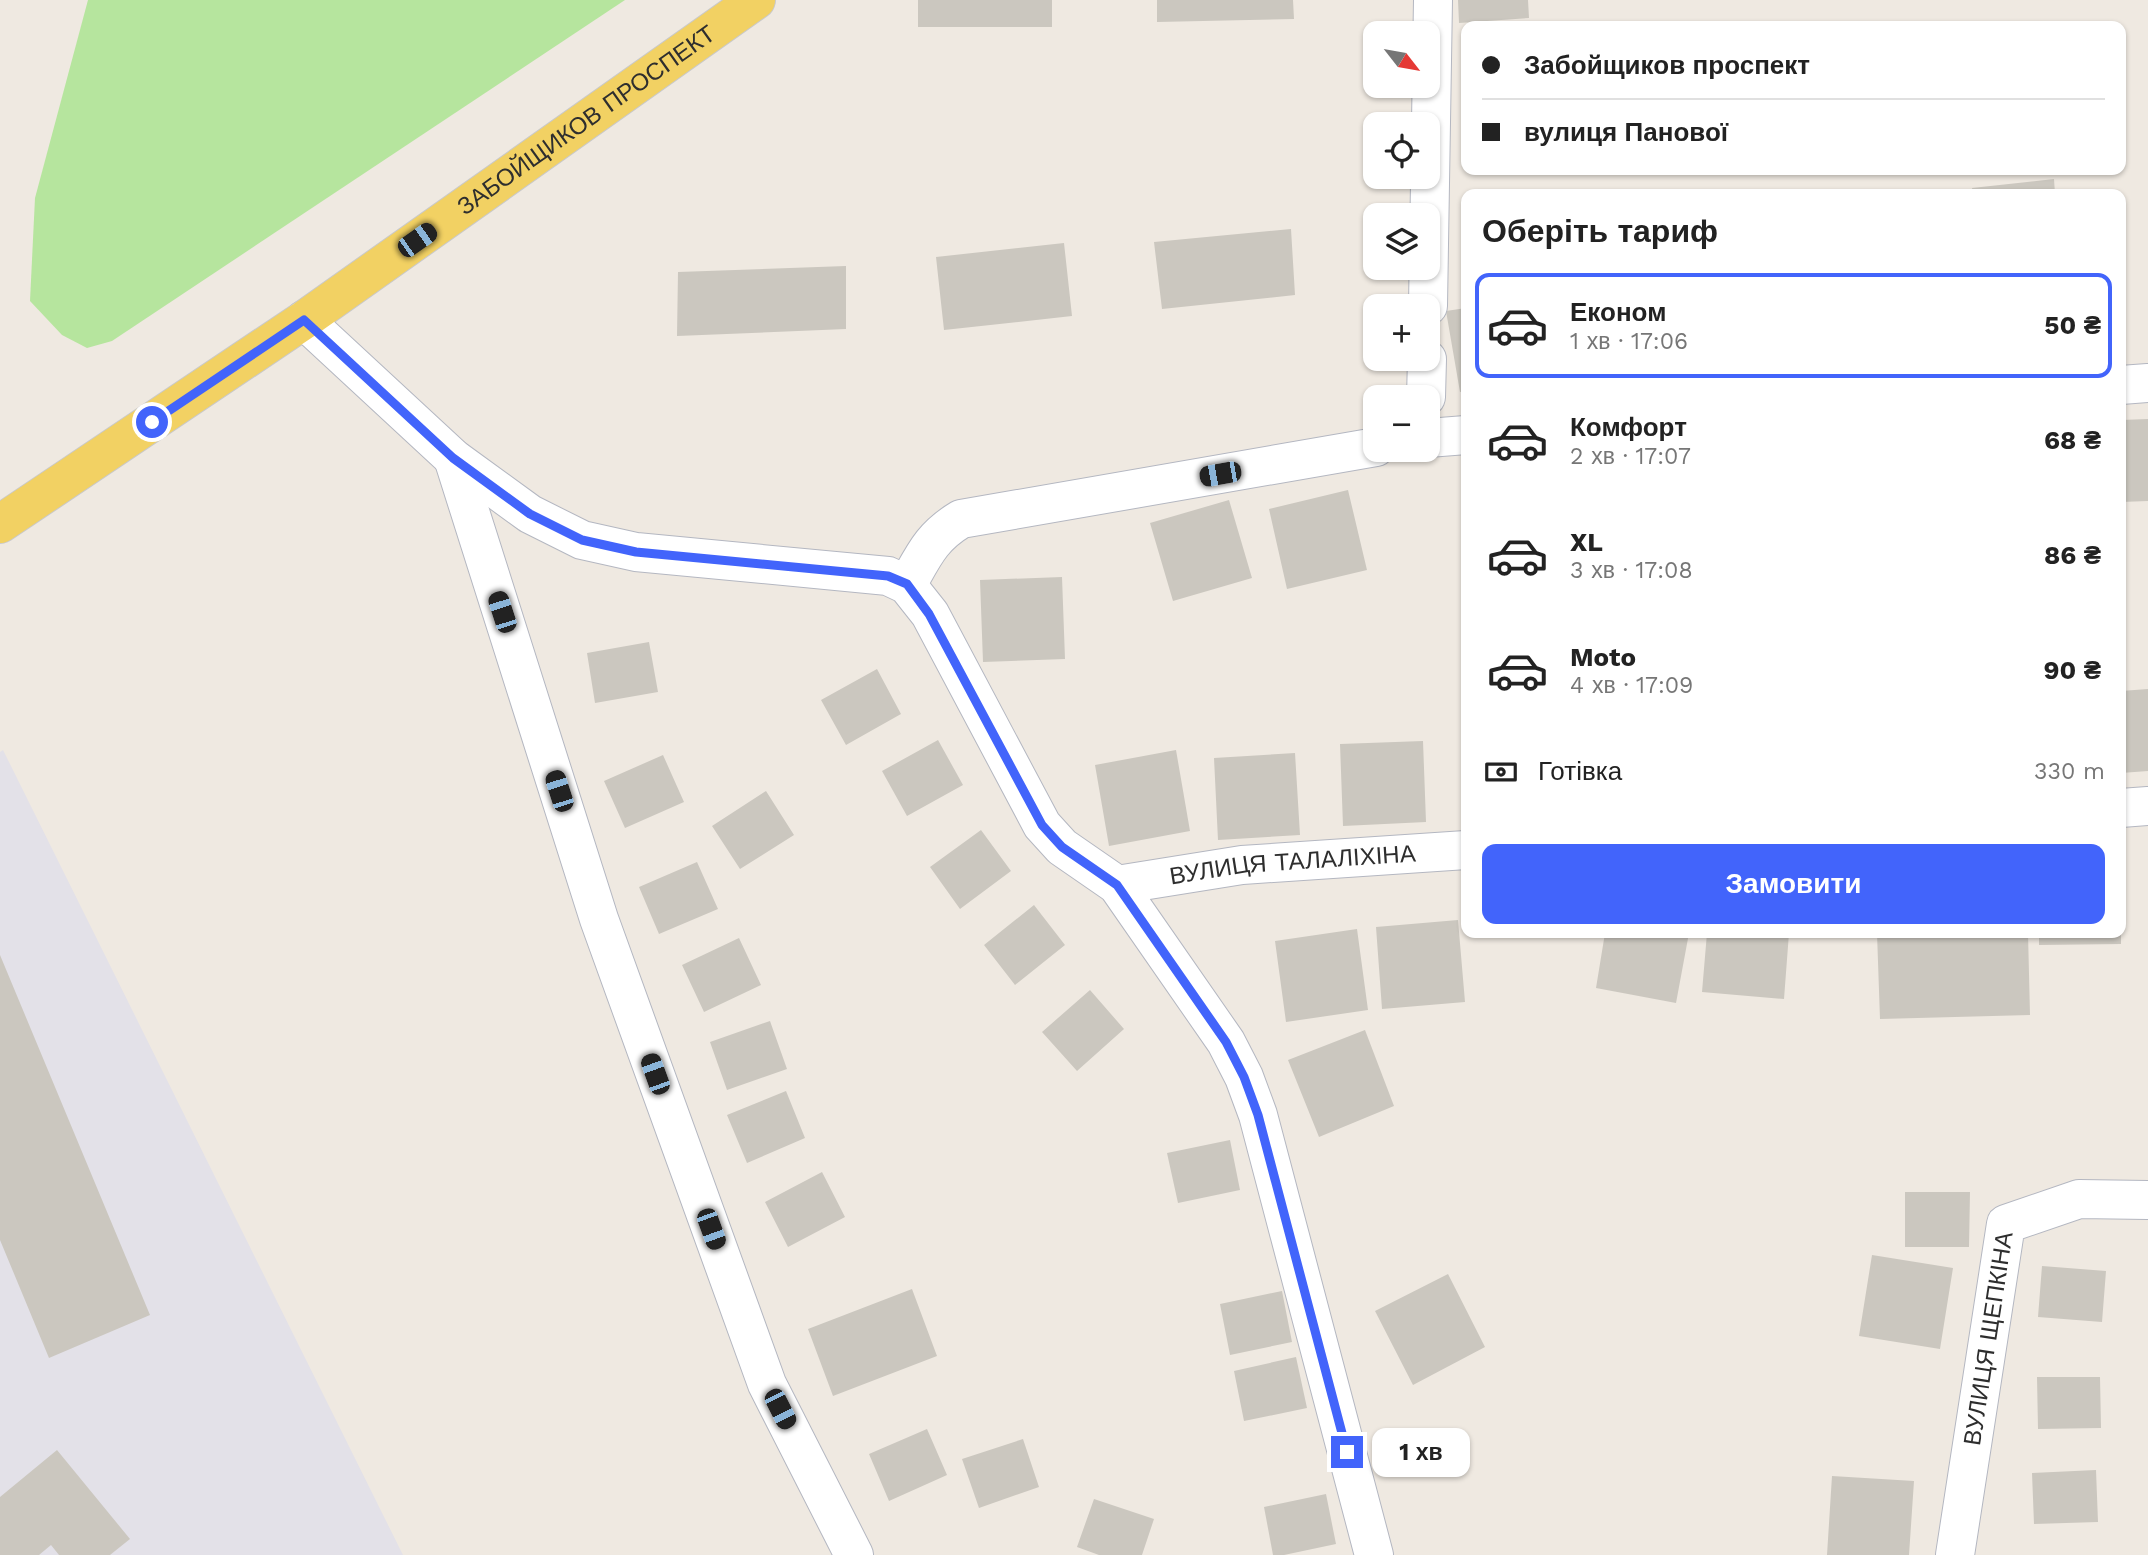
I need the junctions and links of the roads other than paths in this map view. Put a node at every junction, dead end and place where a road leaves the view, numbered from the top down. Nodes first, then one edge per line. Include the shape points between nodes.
1 (756, 0) edge
2 (1433, 0) edge
3 (1427, 294) edge
4 (304, 320) junction
5 (2148, 383) edge
6 (2126, 385) edge
7 (1461, 435) edge
8 (1440, 437) edge
9 (1363, 449) edge
10 (453, 458) junction
11 (0, 524) edge
12 (907, 584) junction
13 (2148, 806) edge
14 (2126, 808) edge
15 (1461, 850) edge
16 (1117, 885) junction
17 (2148, 1200) edge
18 (854, 1555) edge
19 (1374, 1555) edge
20 (1955, 1555) edge

1 - 4 main road, ЗАБОЙЩИКОВ ПРОСПЕКТ
2 - 3 street
4 - 10 street
4 - 11 main road, ЗАБОЙЩИКОВ ПРОСПЕКТ
5 - 6 street
7 - 8 street
9 - 12 street via 961,519 932,541
10 - 12 street via 530,514 582,540 636,552 888,576
10 - 18 street via 599,919 767,1384
12 - 16 street via 929,614 1042,825 1062,847
13 - 14 street
15 - 16 street, ВУЛИЦЯ ТАЛАЛІХІНА via 1242,865
16 - 19 street via 1226,1042 1244,1077 1258,1115
17 - 20 street, ВУЛИЦЯ ЩЕПКІНА via 2079,1199 2006,1224

